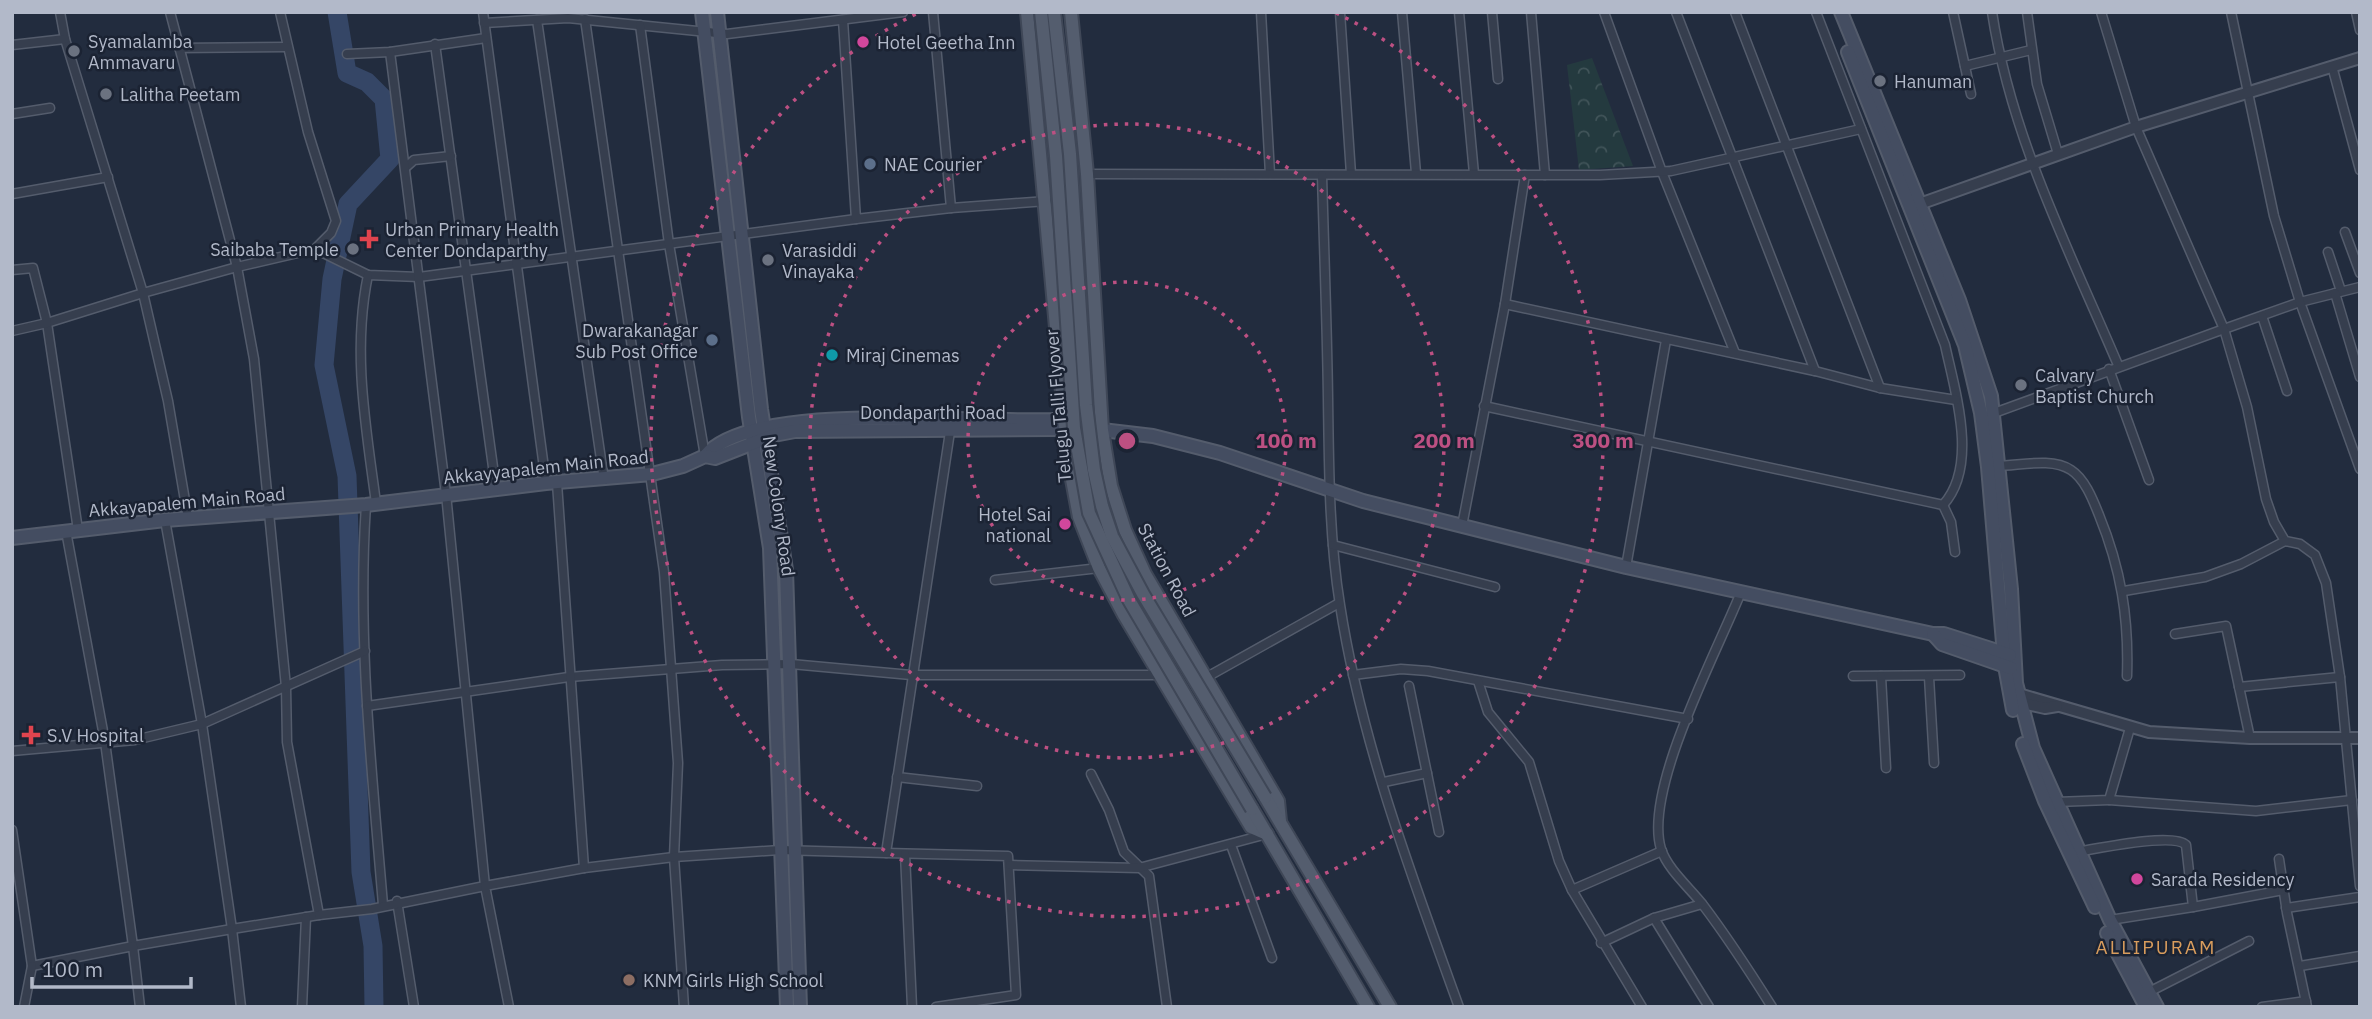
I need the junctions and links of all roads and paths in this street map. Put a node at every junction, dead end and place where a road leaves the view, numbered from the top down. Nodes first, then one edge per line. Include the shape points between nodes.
1 (60, 12) edge
2 (170, 12) edge
3 (280, 12) edge
4 (483, 12) edge
5 (702, 12) edge
6 (717, 12) edge
7 (903, 12) edge
8 (933, 12) edge
9 (1027, 12) edge
10 (1041, 12) edge
11 (1054, 12) edge
12 (1071, 12) edge
13 (1261, 12) edge
14 (1340, 12) edge
15 (1402, 12) edge
16 (1460, 12) edge
17 (1492, 12) edge
18 (1531, 12) edge
19 (1604, 12) edge
20 (1676, 12) edge
21 (1735, 12) edge
22 (1816, 12) edge
23 (1833, 12) edge
24 (1841, 12) edge
25 (1953, 12) edge
26 (1993, 12) edge
27 (2027, 12) edge
28 (2101, 12) edge
29 (2231, 12) edge
30 (2356, 12) edge
31 (568, 15) edge
32 (863, 15) edge
33 (585, 19) junction
34 (537, 20) junction
35 (843, 20) junction
36 (484, 23) junction
37 (640, 25) junction
38 (2360, 30) edge
39 (704, 33) junction
40 (719, 34) junction
41 (486, 38) junction
42 (65, 39) junction
43 (435, 44) junction
44 (12, 45) edge
45 (287, 47) junction
46 (179, 48) junction
47 (2031, 50) junction
48 (390, 52) junction
49 (347, 54) dead end
50 (2000, 57) junction
51 (2360, 58) edge
52 (1965, 65) junction
53 (2332, 65) junction
54 (1498, 79) dead end
55 (2246, 93) junction
56 (1971, 94) dead end
57 (50, 108) dead end
58 (12, 114) edge
59 (2136, 127) junction
60 (1861, 129) junction
61 (1787, 148) junction
62 (2058, 154) junction
63 (451, 156) junction
64 (1733, 159) junction
65 (2032, 162) junction
66 (406, 167) junction
67 (2360, 170) edge
68 (1662, 172) junction
69 (1416, 173) junction
70 (1087, 174) junction
71 (1270, 174) junction
72 (1351, 174) junction
73 (1474, 174) junction
74 (1322, 175) junction
75 (1525, 175) junction
76 (1545, 175) junction
77 (108, 177) junction
78 (12, 194) edge
79 (1047, 201) junction
80 (1916, 205) junction
81 (951, 208) junction
82 (856, 219) junction
83 (2345, 232) dead end
84 (742, 235) junction
85 (727, 236) junction
86 (669, 244) junction
87 (315, 249) junction
88 (619, 249) junction
89 (2328, 252) dead end
90 (571, 256) junction
91 (519, 264) junction
92 (237, 267) junction
93 (12, 270) edge
94 (467, 271) junction
95 (2360, 273) edge
96 (368, 275) junction
97 (419, 277) junction
98 (2360, 287) edge
99 (2338, 292) junction
100 (143, 293) junction
101 (2300, 302) junction
102 (1505, 304) junction
103 (2262, 316) junction
104 (47, 323) junction
105 (2224, 329) junction
106 (12, 331) edge
107 (1666, 340) junction
108 (1735, 353) junction
109 (2114, 367) junction
110 (1815, 371) junction
111 (2360, 376) edge
112 (1880, 388) junction
113 (2287, 391) dead end
114 (1956, 400) junction
115 (1484, 407) junction
116 (1994, 413) junction
117 (951, 425) junction
118 (1065, 426) junction
119 (1102, 430) junction
120 (758, 434) junction
121 (1648, 442) junction
122 (705, 456) junction
123 (1997, 466) junction
124 (2360, 470) edge
125 (652, 474) junction
126 (604, 480) junction
127 (2149, 480) dead end
128 (551, 483) junction
129 (496, 489) junction
130 (1330, 490) junction
131 (446, 494) junction
132 (367, 504) junction
133 (1942, 505) junction
134 (267, 512) junction
135 (188, 518) junction
136 (165, 520) junction
137 (1462, 526) junction
138 (72, 531) junction
139 (12, 538) edge
140 (2286, 541) junction
141 (1333, 545) junction
142 (1955, 552) dead end
143 (1626, 567) junction
144 (1099, 568) junction
145 (995, 580) dead end
146 (1495, 587) dead end
147 (2124, 591) junction
148 (1741, 592) junction
149 (1339, 603) junction
150 (2175, 634) dead end
151 (362, 652) junction
152 (2009, 661) junction
153 (776, 664) junction
154 (791, 664) junction
155 (672, 667) junction
156 (911, 675) junction
157 (1159, 675) junction
158 (1353, 675) junction
159 (1960, 675) dead end
160 (1853, 676) dead end
161 (1881, 676) junction
162 (2127, 676) dead end
163 (569, 677) junction
164 (1207, 677) junction
165 (1929, 677) junction
166 (2340, 677) junction
167 (1478, 681) junction
168 (1409, 686) dead end
169 (286, 687) junction
170 (2239, 687) junction
171 (465, 690) junction
172 (2014, 696) junction
173 (367, 706) junction
174 (1688, 719) junction
175 (202, 724) junction
176 (2130, 728) junction
177 (2360, 737) edge
178 (2250, 738) junction
179 (2345, 738) junction
180 (105, 742) junction
181 (12, 751) edge
182 (1934, 763) dead end
183 (1886, 768) dead end
184 (1427, 773) junction
185 (1091, 774) dead end
186 (897, 777) junction
187 (1384, 782) junction
188 (977, 786) dead end
189 (2109, 800) junction
190 (2352, 800) junction
191 (2056, 802) junction
192 (1280, 821) junction
193 (12, 830) edge
194 (1439, 832) dead end
195 (1267, 834) junction
196 (1231, 845) junction
197 (780, 850) junction
198 (794, 850) junction
199 (1662, 851) junction
200 (886, 853) junction
201 (2074, 853) junction
202 (905, 854) junction
203 (674, 857) junction
204 (2279, 859) dead end
205 (1010, 865) junction
206 (584, 868) junction
207 (1139, 868) junction
208 (485, 886) junction
209 (2360, 886) edge
210 (1572, 890) junction
211 (2283, 890) junction
212 (2360, 897) edge
213 (397, 901) junction
214 (1702, 904) junction
215 (383, 905) junction
216 (2193, 907) junction
217 (2286, 908) junction
218 (319, 915) junction
219 (306, 917) junction
220 (1654, 918) junction
221 (2110, 920) junction
222 (232, 929) junction
223 (2249, 941) dead end
224 (1601, 943) junction
225 (133, 946) junction
226 (2360, 956) edge
227 (1272, 958) dead end
228 (32, 966) junction
229 (2300, 966) junction
230 (2149, 992) junction
231 (2306, 1004) edge
232 (24, 1007) edge
233 (140, 1007) edge
234 (241, 1007) edge
235 (302, 1007) edge
236 (414, 1007) edge
237 (509, 1007) edge
238 (684, 1007) edge
239 (787, 1007) edge
240 (800, 1007) edge
241 (912, 1007) edge
242 (936, 1007) edge
243 (1167, 1007) edge
244 (1368, 1007) edge
245 (1390, 1007) edge
246 (1459, 1007) edge
247 (1642, 1007) edge
248 (1709, 1007) edge
249 (1772, 1007) edge
250 (2146, 1007) edge
251 (2157, 1007) edge
252 (2262, 1007) edge

1 - 42 street
2 - 46 street
3 - 45 street
4 - 36 street
5 - 39 main road, New Colony Road
6 - 40 main road, New Colony Road
7 - 32 street
8 - 81 street
9 - 79 main road
10 - 195 main road, Telugu Talli Flyover, bridge via 1056,156 1075,439 1089,513 1129,600
11 - 192 main road, Telugu Talli Flyover, bridge via 1086,405 1102,506 1112,536 1143,594
12 - 70 main road, Station Road
13 - 71 street
14 - 72 street
15 - 69 street
16 - 73 street
17 - 54 street
18 - 76 street
19 - 68 street
20 - 64 street
21 - 61 street
22 - 60 street
23 - 80 main road
24 - 80 main road
25 - 52 street
26 - 50 street
27 - 47 street
28 - 59 street
29 - 55 street
30 - 38 street
31 - 33 street
31 - 34 street
32 - 35 street
33 - 37 street
33 - 88 street
34 - 36 street
34 - 90 street
35 - 40 street
35 - 82 street
36 - 41 street
37 - 39 street
37 - 86 street
39 - 40 street
39 - 85 main road, New Colony Road
40 - 84 main road, New Colony Road
41 - 43 street
41 - 91 street
42 - 44 street
42 - 77 street
43 - 48 street
43 - 63 street
45 - 46 street
45 - 87 street via 336,221
46 - 92 street
47 - 50 street
47 - 62 street
48 - 49 street
48 - 66 street
50 - 52 street
50 - 65 street
51 - 53 street
52 - 56 street
53 - 55 street
53 - 67 street
55 - 59 street
55 - 101 street via 2274,216
57 - 58 street
59 - 62 street
59 - 105 street
60 - 61 street
60 - 114 street via 1945,345
61 - 64 street
61 - 112 street
62 - 65 street
63 - 66 street via 414,160
63 - 94 street
64 - 68 street
64 - 110 street
65 - 80 street
65 - 109 street
66 - 97 street
68 - 76 street
68 - 108 street
69 - 72 street
69 - 73 street
70 - 71 street
70 - 119 main road, Station Road
71 - 74 street
72 - 74 street
73 - 75 street
74 - 130 street
75 - 76 street
75 - 102 street
77 - 78 street
77 - 100 street
79 - 81 street
79 - 118 main road
80 - 116 main road via 1968,324
80 - 152 main road via 1965,345 1979,402
81 - 82 street
82 - 84 street
83 - 95 street
84 - 85 street
84 - 120 main road, New Colony Road
85 - 86 street
85 - 120 main road, New Colony Road
86 - 88 street
86 - 122 street
87 - 92 street
87 - 96 street
88 - 90 street
88 - 125 street
89 - 99 street
90 - 91 street
90 - 126 street
91 - 94 street
91 - 128 street
92 - 100 street
92 - 134 street via 254,359
93 - 104 street via 33,268
94 - 97 street
94 - 129 street
96 - 97 street
96 - 132 street via 361,317
97 - 131 street
98 - 99 street
99 - 101 street
99 - 111 street
100 - 104 street
100 - 135 street
101 - 103 street
101 - 124 street
102 - 107 street
102 - 115 street
103 - 105 street
103 - 113 street
104 - 106 street
104 - 138 street
105 - 109 street
105 - 140 street via 2247,407 2266,499
107 - 108 street
107 - 121 street
108 - 110 street
109 - 116 street
109 - 127 street
110 - 112 street
112 - 114 street
114 - 133 street via 1961,441 1958,480
115 - 121 street
115 - 137 street
116 - 123 main road
117 - 118 main road, Dondaparthi Road
117 - 120 main road, Dondaparthi Road via 824,420
117 - 156 street
118 - 119 street, Dondaparthi Road
118 - 144 main road via 1079,517
119 - 130 main road via 1153,436 1220,453
119 - 164 main road, Station Road via 1111,486 1125,530 1145,574
120 - 122 main road, Akkayyapalem Main Road via 715,458
120 - 153 main road, New Colony Road
120 - 154 main road, New Colony Road via 786,570
121 - 133 street
121 - 143 street
122 - 125 main road, Akkayyapalem Main Road
123 - 147 street via 2050,464 2078,476 2109,538
123 - 152 main road via 2010,577
125 - 126 main road, Akkayyapalem Main Road
125 - 155 street
126 - 128 main road, Akkayyapalem Main Road
128 - 129 main road, Akkayyapalem Main Road
128 - 163 street
129 - 131 main road, Akkayyapalem Main Road
130 - 137 main road
130 - 141 street
131 - 132 main road, Akkayyapalem Main Road
131 - 171 street
132 - 134 main road, Akkayapalem Main Road
132 - 151 street
133 - 142 street via 1951,522
134 - 135 main road, Akkayapalem Main Road
134 - 169 street
135 - 136 main road, Akkayapalem Main Road
136 - 138 main road, Akkayapalem Main Road
136 - 175 street
137 - 143 main road
138 - 139 main road, Akkayapalem Main Road
138 - 180 street
140 - 147 street via 2204,578
140 - 166 street via 2309,550 2319,562 2332,610
141 - 146 street
141 - 149 street
143 - 148 main road
144 - 145 street
144 - 157 main road
147 - 162 street
148 - 152 main road via 1933,634 1942,644
148 - 174 street
149 - 158 street
149 - 164 street
150 - 170 street via 2226,626
151 - 169 street
151 - 173 street
152 - 172 main road
153 - 154 street
153 - 155 street
153 - 197 main road, New Colony Road
154 - 156 street
154 - 198 main road, New Colony Road
155 - 163 street
155 - 203 street via 678,763
156 - 157 street
156 - 186 street
157 - 195 main road via 1251,827
158 - 167 street via 1409,669
158 - 187 street
159 - 165 street
160 - 161 street
161 - 165 street
161 - 183 street
163 - 171 street
163 - 206 street
164 - 192 main road, Station Road via 1278,801
165 - 182 street
166 - 170 street
166 - 179 street
167 - 174 street
167 - 210 street via 1488,712 1529,762
168 - 184 street
169 - 175 street
169 - 218 street via 286,742
170 - 178 street
171 - 173 street
171 - 208 street
172 - 176 street
172 - 191 main road
172 - 201 main road via 2029,761
173 - 215 street
174 - 199 street via 1663,788
175 - 180 street via 135,740
175 - 222 street
176 - 178 street
176 - 189 street
177 - 179 street
178 - 179 street
179 - 190 street
180 - 181 street
180 - 225 street
184 - 187 street
184 - 194 street
185 - 207 street via 1124,852
186 - 188 street
186 - 200 street
187 - 246 street
189 - 190 street via 2256,811
189 - 191 street
190 - 209 street
191 - 201 main road
192 - 245 main road, Station Road
193 - 228 street
195 - 196 street
195 - 244 main road
196 - 207 street
196 - 227 street
197 - 198 street
197 - 203 street
197 - 239 main road, New Colony Road
198 - 200 street
198 - 240 main road, New Colony Road
199 - 210 street
199 - 214 street
200 - 202 street
201 - 216 street via 2183,841 2190,863
201 - 221 main road
201 - 250 main road
202 - 205 street via 1000,855 1007,856
202 - 241 street
203 - 206 street
203 - 238 street
204 - 211 street
205 - 207 street
205 - 242 street via 1016,995
206 - 208 street
207 - 243 street via 1149,876
208 - 213 street
208 - 237 street
210 - 224 street
211 - 216 street
211 - 217 street
212 - 217 street
213 - 215 street
213 - 236 street
214 - 220 street
214 - 249 street
215 - 218 street
216 - 221 street
217 - 229 street
218 - 219 street
219 - 222 street
219 - 235 street
220 - 224 street
220 - 248 street
221 - 230 main road
222 - 225 street
222 - 234 street
223 - 230 street
224 - 247 street
225 - 228 street
225 - 233 street
226 - 229 street
228 - 232 street
229 - 231 street
230 - 251 main road
231 - 252 street

